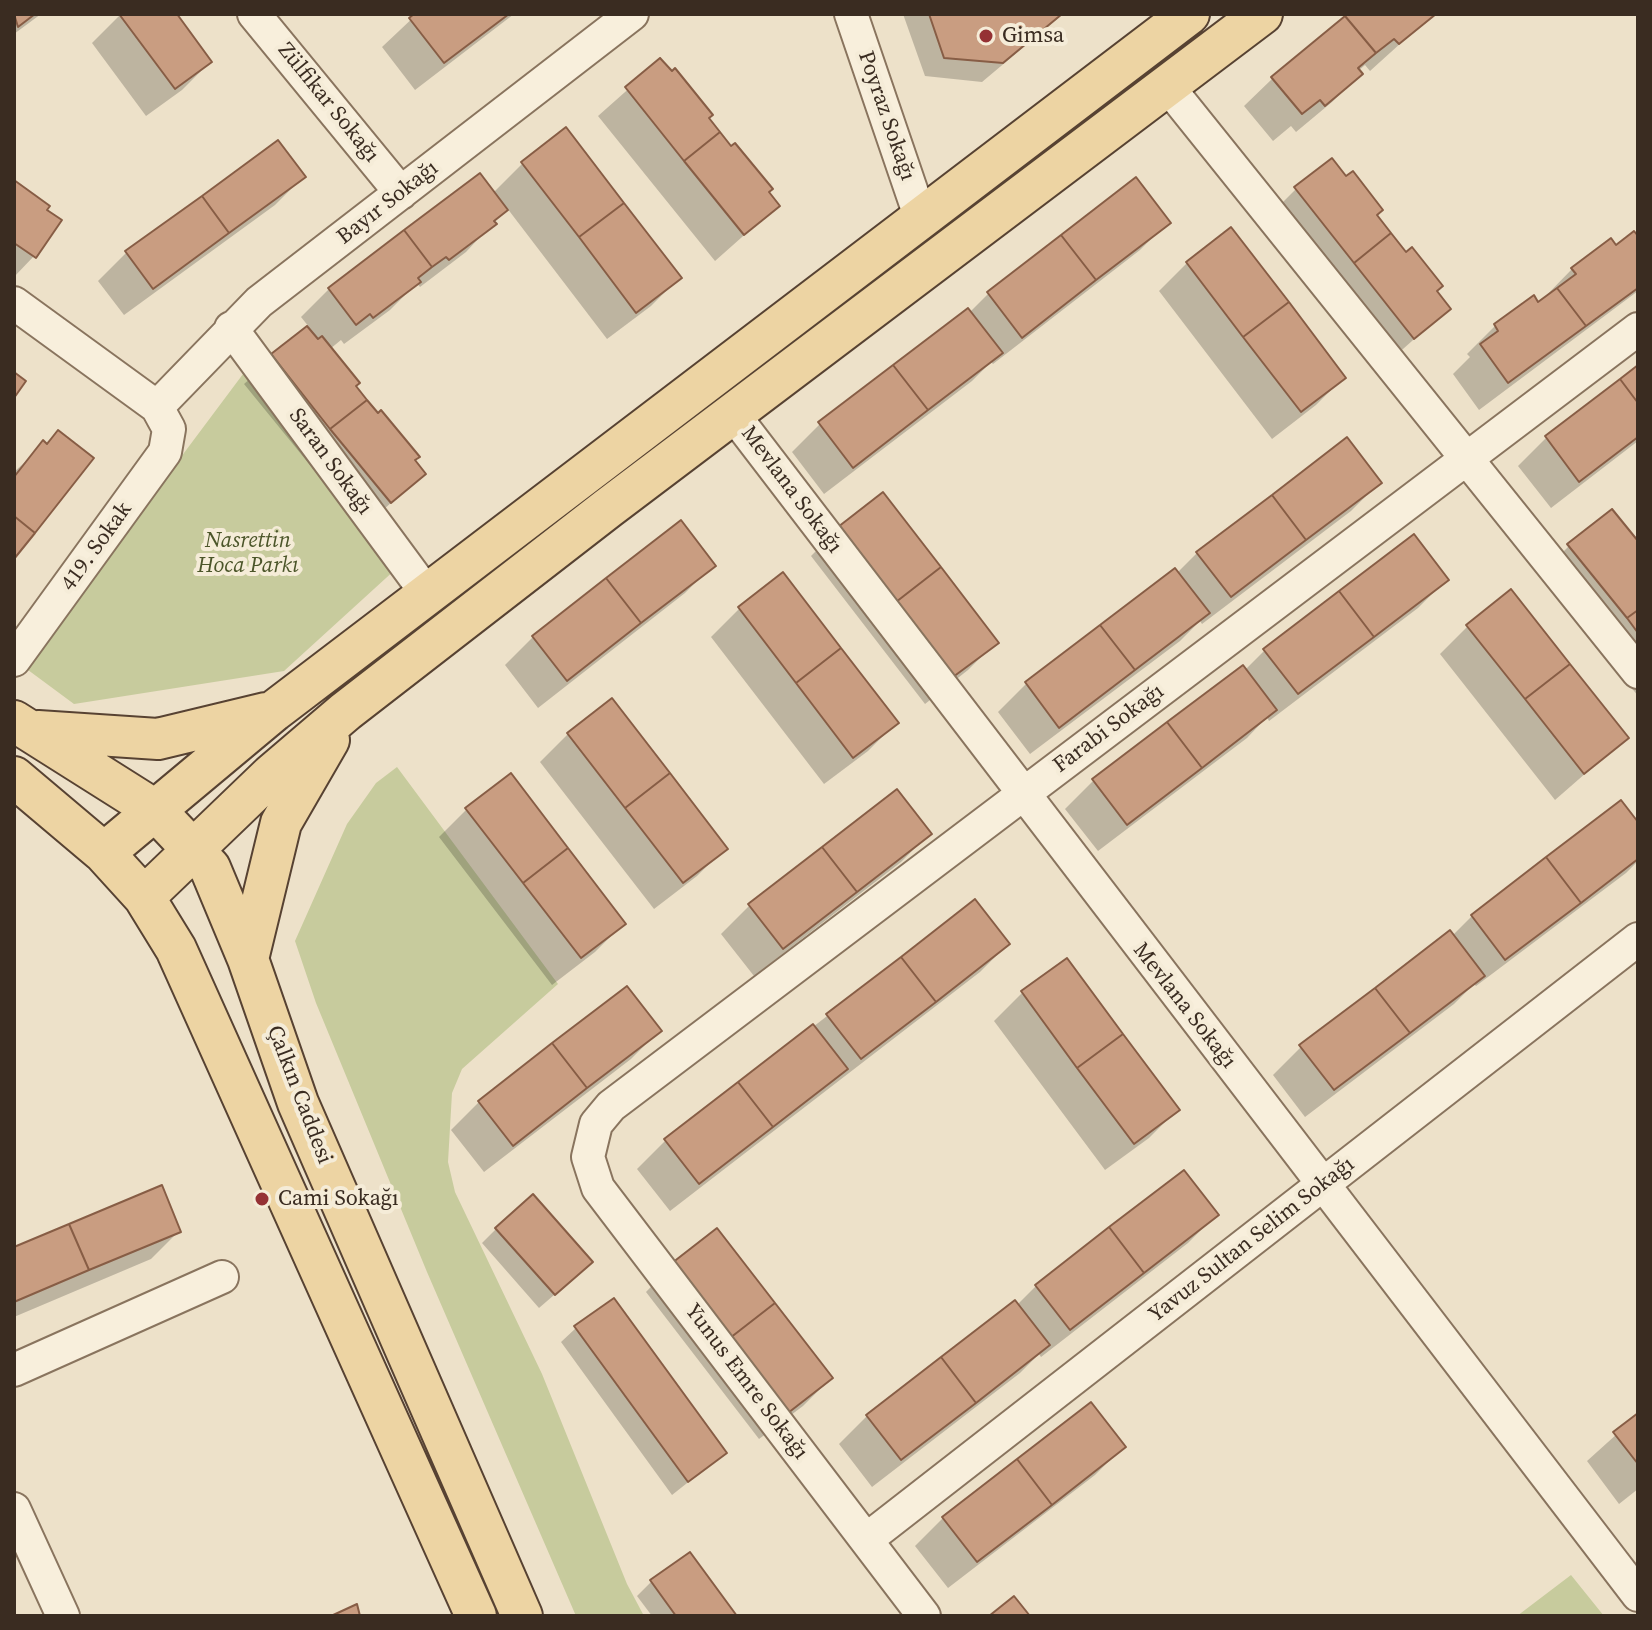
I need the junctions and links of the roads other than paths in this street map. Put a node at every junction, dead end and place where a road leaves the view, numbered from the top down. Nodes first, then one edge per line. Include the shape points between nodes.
1 (254, 14) edge
2 (632, 14) edge
3 (851, 14) edge
4 (1189, 14) edge
5 (1262, 14) edge
6 (1169, 88) junction
7 (401, 193) junction
8 (921, 219) junction
9 (14, 303) edge
10 (231, 328) junction
11 (1638, 329) edge
12 (733, 414) junction
13 (163, 418) junction
14 (1466, 459) junction
15 (428, 595) junction
16 (14, 660) edge
17 (1638, 672) edge
18 (274, 711) junction
19 (346, 711) junction
20 (23, 726) edge
21 (14, 777) edge
22 (1022, 795) junction
23 (155, 810) junction
24 (195, 849) junction
25 (104, 853) junction
26 (144, 897) junction
27 (1638, 939) edge
28 (248, 959) junction
29 (590, 1139) joint
30 (1322, 1185) junction
31 (222, 1277) dead end
32 (14, 1370) edge
33 (14, 1509) edge
34 (866, 1540) junction
35 (26, 1570) edge
36 (1631, 1574) edge
37 (63, 1616) edge
38 (476, 1616) edge
39 (522, 1616) edge
40 (924, 1616) edge

1 - 7 street, Zülfikar Sokağı
2 - 7 street, Bayır Sokağı
3 - 8 street, Poyraz Sokağı
4 - 8 main road
5 - 6 main road
6 - 12 main road
6 - 14 street
7 - 10 street, Bayır Sokağı
8 - 15 main road
9 - 13 street
10 - 13 street, Bayır Sokağı
10 - 15 street, Saran Sokağı
11 - 14 street, Farabi Sokağı
12 - 19 main road
12 - 22 street, Mevlana Sokağı
13 - 16 street, 419. Sokak via 165,452
14 - 17 street
14 - 22 street, Farabi Sokağı
15 - 18 main road
18 - 20 main road, Çalkın Caddesi via 158,739
18 - 23 main road
19 - 24 main road
19 - 28 main road via 281,823
20 - 23 main road, Çalkın Caddesi
21 - 25 main road
22 - 29 street, Farabi Sokağı via 611,1106
22 - 30 street, Mevlana Sokağı
23 - 24 main road, Çalkın Caddesi
23 - 25 main road
24 - 26 main road
24 - 28 main road, Çalkın Caddesi via 210,868
25 - 26 main road
26 - 38 main road via 176,949
27 - 30 street, Yavuz Sultan Selim Sokağı
28 - 39 main road, Çalkın Caddesi via 298,1103
29 - 34 street, Yunus Emre Sokağı via 589,1164 598,1188
30 - 34 street, Yavuz Sultan Selim Sokağı
30 - 36 street, Mevlana Sokağı
31 - 32 street
33 - 35 street
34 - 40 street, Yunus Emre Sokağı
35 - 37 street

